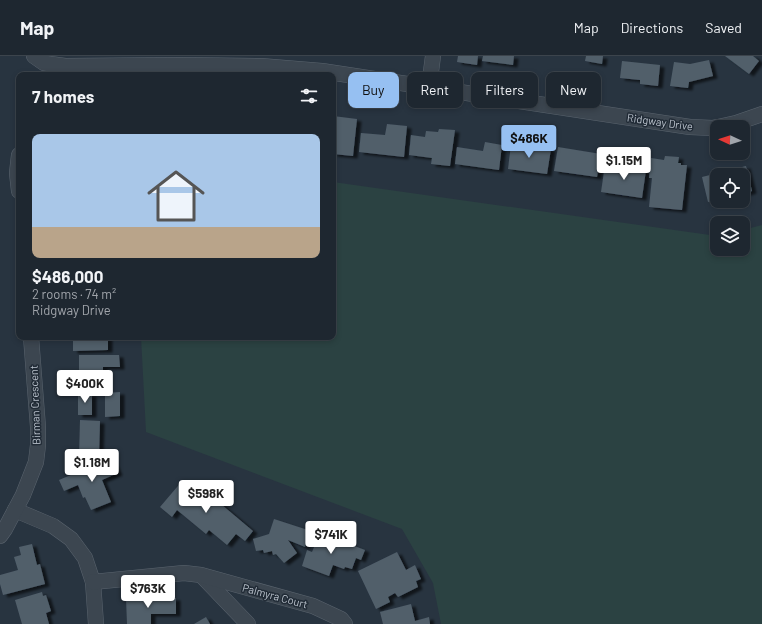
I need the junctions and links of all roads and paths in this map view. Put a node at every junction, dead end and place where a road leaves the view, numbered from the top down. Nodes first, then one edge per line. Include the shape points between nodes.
1 (433, 56) edge
2 (180, 60) edge
3 (40, 65) edge
4 (329, 72) edge
5 (431, 72) edge
6 (336, 73) edge
7 (407, 84) edge
8 (463, 92) edge
9 (762, 114) edge
10 (745, 120) edge
11 (710, 128) edge
12 (31, 340) edge
13 (15, 510) junction
14 (0, 536) edge
15 (201, 575) junction
16 (93, 582) junction
17 (96, 624) edge
18 (248, 624) edge
19 (345, 624) edge

1 - 5 street
2 - 3 street, Ridgway Drive
2 - 4 street, Ridgway Drive
6 - 7 street, Ridgway Drive
8 - 11 street, Ridgway Drive
9 - 10 street, Ridgway Drive
12 - 13 street, Birman Crescent via 38,445 36,462
13 - 14 street, Birman Crescent
13 - 16 street via 53,526 71,539 85,558
15 - 16 street, Palmyra Court via 184,573
15 - 18 street, Palmyra Court
15 - 19 street, Palmyra Court via 313,606 341,619
16 - 17 street

